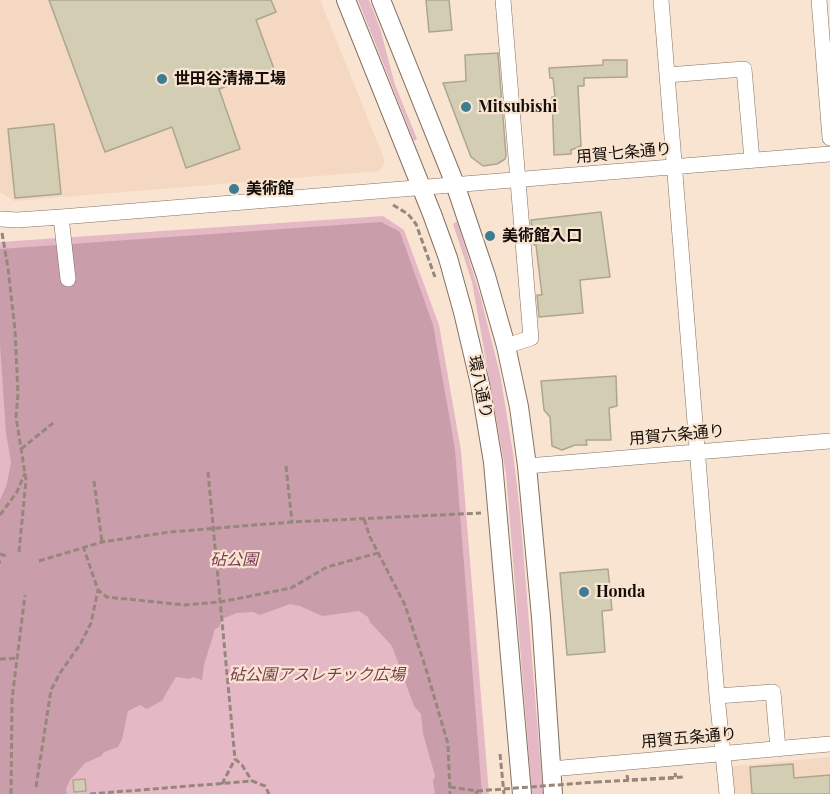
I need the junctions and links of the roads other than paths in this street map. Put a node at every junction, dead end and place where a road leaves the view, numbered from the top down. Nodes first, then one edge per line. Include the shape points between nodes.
1 (346, 0) edge
2 (381, 0) edge
3 (503, 0) edge
4 (661, 0) edge
5 (819, 0) edge
6 (667, 75) junction
7 (830, 138) edge
8 (830, 154) edge
9 (752, 160) junction
10 (674, 166) junction
11 (518, 180) junction
12 (455, 184) junction
13 (422, 187) junction
14 (61, 217) junction
15 (0, 226) edge
16 (68, 279) dead end
17 (506, 346) junction
18 (830, 441) edge
19 (699, 451) junction
20 (527, 466) junction
21 (717, 696) junction
22 (830, 744) edge
23 (778, 749) junction
24 (723, 754) junction
25 (551, 769) junction
26 (522, 794) edge
27 (553, 794) edge
28 (727, 794) edge

1 - 13 main road, 環八通り
2 - 12 main road, 環八通り
3 - 11 street
4 - 6 street
5 - 7 street
6 - 9 street via 744,69
6 - 10 street
8 - 9 street, 用賀七条通り
9 - 10 street, 用賀七条通り
10 - 11 street, 用賀七条通り
10 - 19 street
11 - 12 street, 用賀七条通り
11 - 17 street via 531,338
12 - 13 street, 用賀七条通り
12 - 17 main road, 環八通り
13 - 14 street, 用賀七条通り
13 - 26 main road, 環八通り via 463,312 489,433
14 - 15 street, 用賀七条通り
14 - 16 street
17 - 20 main road, 環八通り
18 - 19 street, 用賀六条通り
19 - 20 street, 用賀六条通り
19 - 21 street
20 - 25 main road, 環八通り
21 - 23 street via 773,692
21 - 24 street
22 - 23 street, 用賀五条通り
23 - 24 street, 用賀五条通り
24 - 25 street, 用賀五条通り
24 - 28 street
25 - 27 main road, 環八通り

